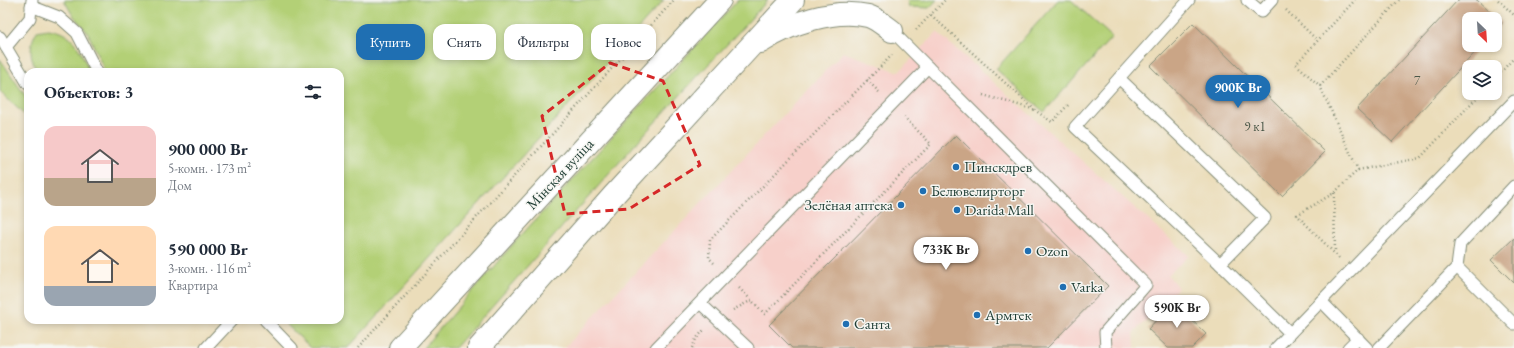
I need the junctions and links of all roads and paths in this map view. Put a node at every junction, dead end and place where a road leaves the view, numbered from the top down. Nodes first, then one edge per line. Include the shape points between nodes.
1 (674, 0) edge
2 (720, 0) edge
3 (793, 0) edge
4 (873, 0) edge
5 (1189, 0) edge
6 (1247, 0) edge
7 (1355, 0) edge
8 (1398, 0) edge
9 (1498, 0) edge
10 (1276, 2) edge
11 (31, 3) edge
12 (931, 14) dead end
13 (1514, 15) edge
14 (892, 31) junction
15 (0, 37) edge
16 (1317, 40) junction
17 (6, 48) junction
18 (743, 54) junction
19 (1514, 58) edge
20 (928, 67) junction
21 (95, 68) edge
22 (1502, 71) edge
23 (24, 77) edge
24 (1119, 78) junction
25 (1320, 86) junction
26 (976, 93) dead end
27 (1073, 100) dead end
28 (1474, 100) edge
29 (1514, 101) edge
30 (1036, 111) junction
31 (1358, 170) junction
32 (1514, 186) edge
33 (1334, 193) junction
34 (1335, 254) junction
35 (1220, 264) junction
36 (1457, 267) junction
37 (1352, 270) junction
38 (1321, 301) junction
39 (700, 303) junction
40 (228, 324) edge
41 (269, 324) edge
42 (1514, 324) edge
43 (1290, 333) junction
44 (1358, 338) junction
45 (206, 348) edge
46 (292, 348) edge
47 (358, 348) edge
48 (400, 348) edge
49 (479, 348) edge
50 (656, 348) edge
51 (748, 348) edge
52 (1106, 348) edge
53 (1276, 348) edge
54 (1348, 348) edge
55 (1367, 348) edge
56 (1379, 348) edge

1 - 47 path
2 - 48 main road, Мінская вуліца
3 - 18 main road
4 - 14 main road
5 - 24 lane
6 - 10 lane via 1261,12
7 - 16 path
8 - 25 path
9 - 13 path
10 - 16 path
11 - 17 lane via 30,18
11 - 21 lane via 59,17 78,34
12 - 30 path
14 - 18 main road via 870,16 825,16 797,24
14 - 20 lane
15 - 17 lane
16 - 25 path via 1296,64
17 - 23 lane
18 - 49 main road via 612,196
19 - 22 path
20 - 39 lane
20 - 52 lane via 1146,284 1105,332
24 - 35 lane via 1264,218
24 - 35 lane via 1074,127
25 - 31 path
26 - 30 path
27 - 30 path via 1052,122
28 - 31 path via 1420,158
29 - 37 lane
31 - 33 path
32 - 36 lane via 1460,244
33 - 34 path
33 - 34 path via 1297,215
34 - 37 path
35 - 43 lane
36 - 42 lane
36 - 56 lane
37 - 38 lane
38 - 43 lane
38 - 44 lane
39 - 50 lane
39 - 51 lane
40 - 45 lane
41 - 46 lane
43 - 53 lane
44 - 54 lane
44 - 55 lane

